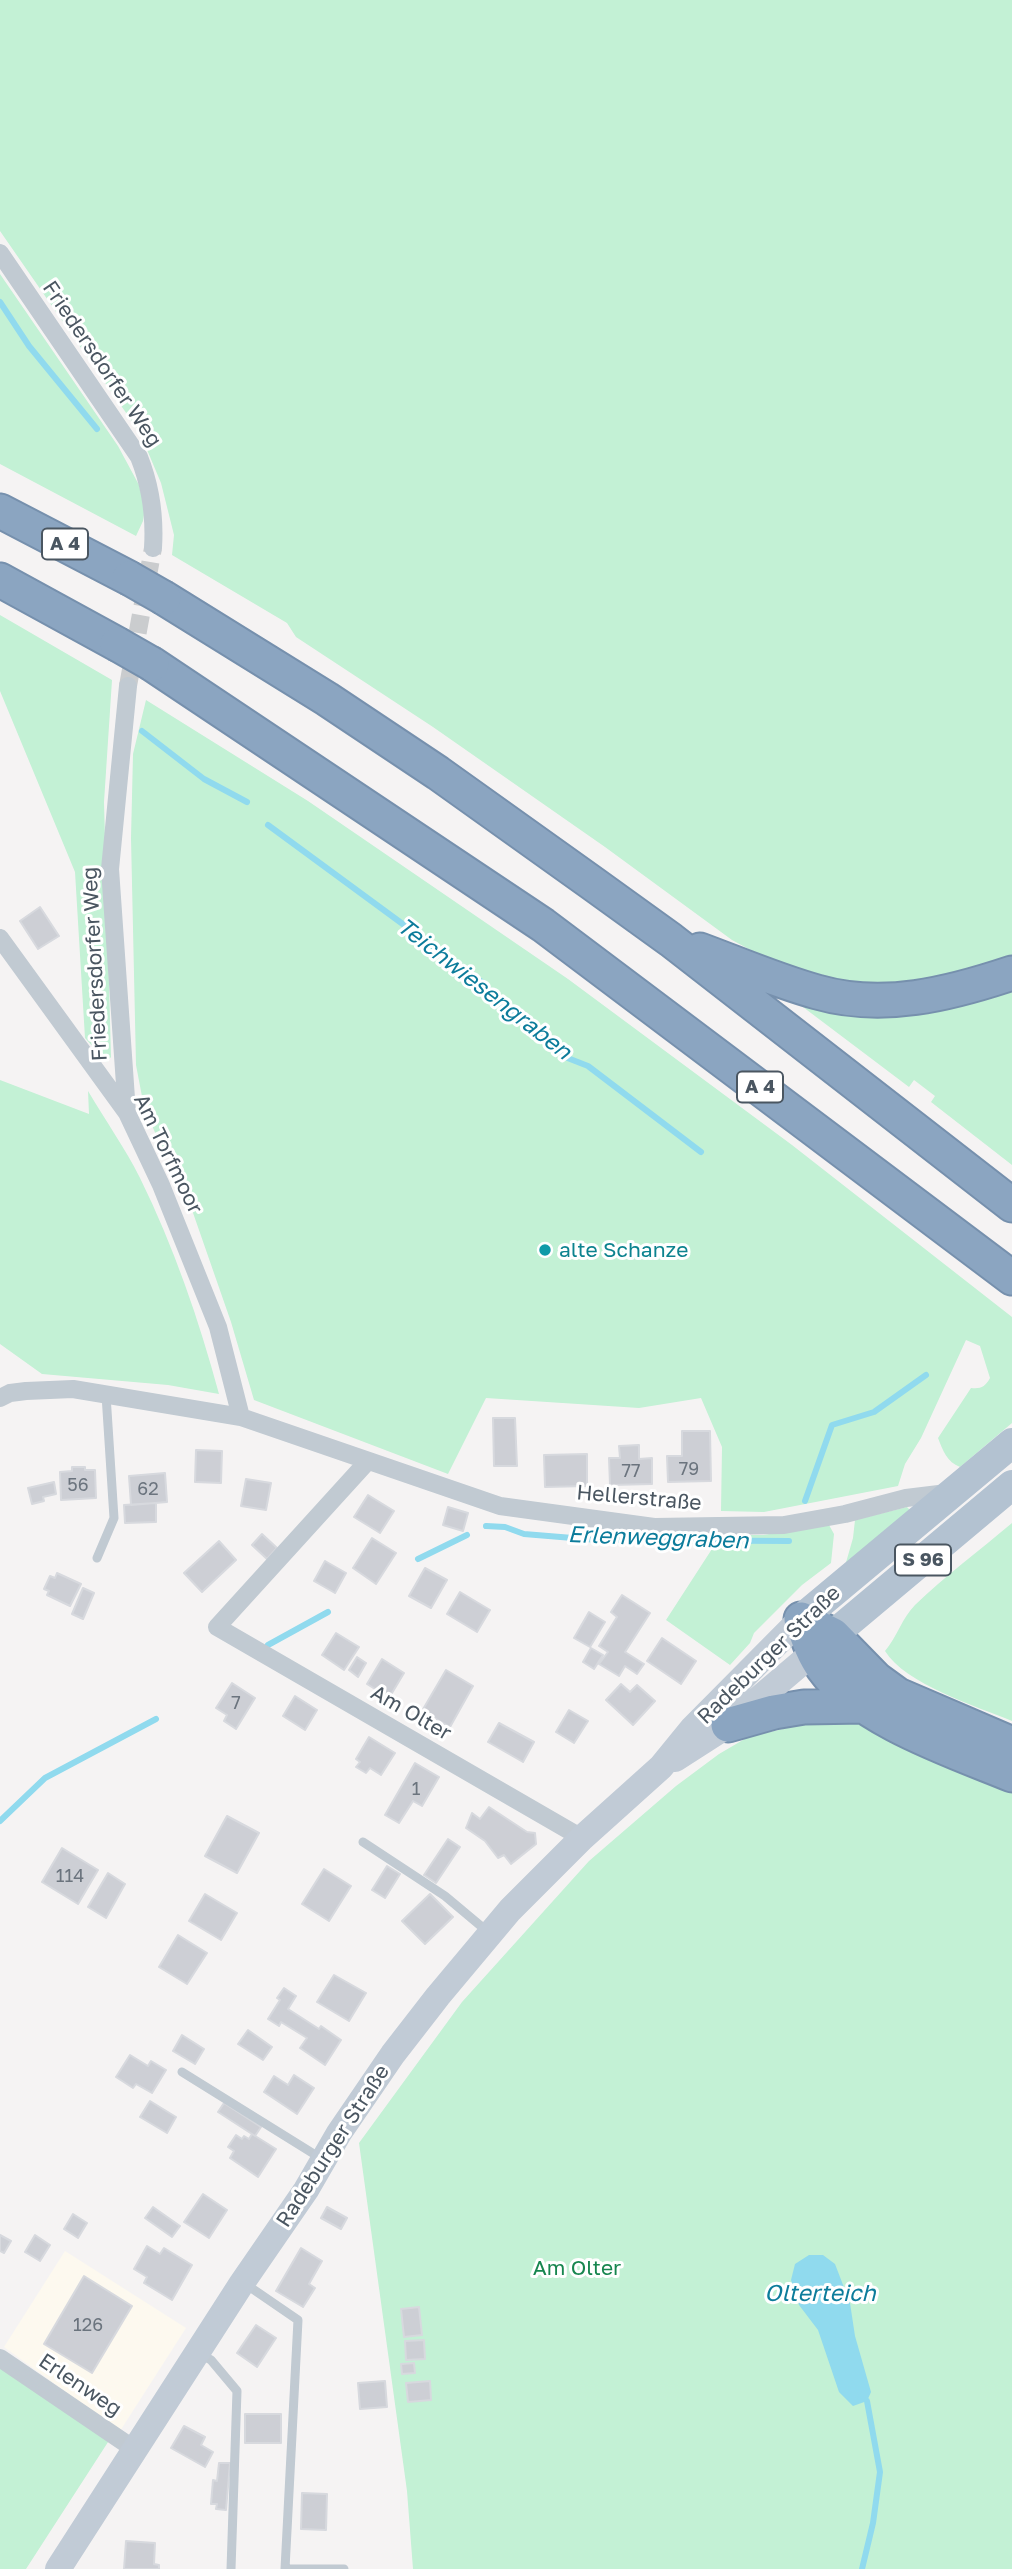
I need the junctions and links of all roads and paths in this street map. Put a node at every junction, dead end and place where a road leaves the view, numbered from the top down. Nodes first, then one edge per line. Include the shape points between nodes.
1 (0, 253) edge
2 (0, 511) edge
3 (153, 548) tunnel mouth
4 (0, 580) edge
5 (128, 687) tunnel mouth
6 (0, 938) edge
7 (671, 940) junction
8 (1012, 973) edge
9 (127, 1113) junction
10 (1012, 1205) edge
11 (1012, 1278) edge
12 (106, 1395) junction
13 (0, 1398) edge
14 (242, 1417) junction
15 (1012, 1443) edge
16 (367, 1462) junction
17 (1012, 1485) edge
18 (954, 1493) junction
19 (97, 1559) dead end
20 (801, 1619) junction
21 (824, 1644) junction
22 (864, 1706) junction
23 (728, 1725) junction
24 (1012, 1744) edge
25 (662, 1767) junction
26 (1012, 1775) edge
27 (582, 1838) junction
28 (363, 1842) dead end
29 (490, 1933) junction
30 (182, 2072) dead end
31 (323, 2160) junction
32 (242, 2283) junction
33 (197, 2352) junction
34 (0, 2358) edge
35 (134, 2449) junction
36 (58, 2569) edge
37 (231, 2569) edge
38 (287, 2569) edge
39 (344, 2569) edge

1 - 3 street, Friedersdorfer Weg via 139,457 152,500
2 - 7 highway, A 4, bridge via 129,578 303,684 438,773
4 - 11 highway, A 4, bridge via 152,664 543,925
5 - 9 street, Friedersdorfer Weg via 110,869
6 - 9 street, Am Torfmoor
7 - 8 highway via 817,993 859,999 942,994
7 - 10 highway, A 4
9 - 14 street, Am Torfmoor via 218,1328
12 - 13 street, Hellerstraße via 73,1389 26,1391
12 - 14 street, Hellerstraße
12 - 19 lane via 114,1518
14 - 16 street, Hellerstraße
15 - 18 main road, Radeburger Straße / S 96
16 - 18 street, Hellerstraße via 500,1506 654,1527 762,1527
16 - 27 street, Am Olter via 217,1627
17 - 21 main road, Radeburger Straße / S 96
18 - 20 main road, Radeburger Straße / S 96
20 - 21 highway
20 - 25 main road, Radeburger Straße / S 96 via 692,1729
21 - 22 highway via 832,1680
21 - 23 main road, Radeburger Straße / S 96
21 - 24 highway via 898,1695
22 - 23 highway via 804,1707
22 - 26 highway
23 - 25 main road, Radeburger Straße / S 96
25 - 27 main road, Radeburger Straße / S 96
27 - 29 main road, Radeburger Straße / S 96
28 - 29 lane via 445,1896
29 - 31 main road, Radeburger Straße / S 96 via 393,2053
30 - 31 lane
31 - 32 main road, Radeburger Straße / S 96
32 - 33 main road, Radeburger Straße / S 96
32 - 38 lane via 298,2319
33 - 35 main road, Radeburger Straße / S 96
33 - 37 lane via 211,2360 237,2391
34 - 35 street, Erlenweg
35 - 36 main road, Radeburger Straße / S 96
38 - 39 lane

